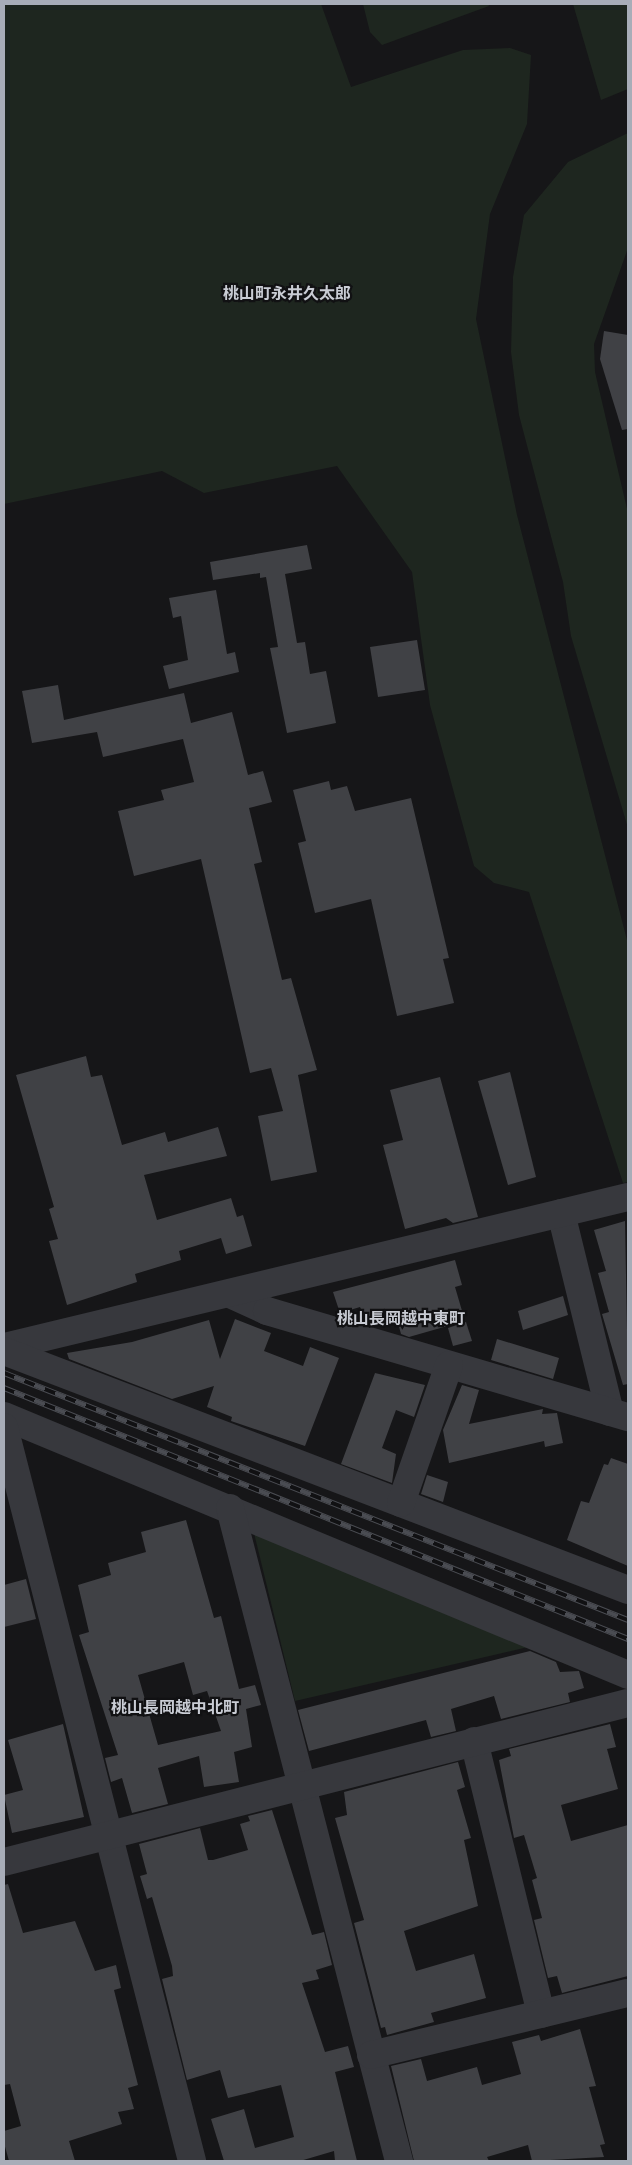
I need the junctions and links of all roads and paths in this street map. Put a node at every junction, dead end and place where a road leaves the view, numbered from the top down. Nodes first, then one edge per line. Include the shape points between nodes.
1 (628, 1197) edge
2 (561, 1213) junction
3 (230, 1294) junction
4 (4, 1347) edge
5 (4, 1351) edge
6 (449, 1365) junction
7 (619, 1414) edge
8 (4, 1416) edge
9 (4, 1427) edge
10 (401, 1503) junction
11 (230, 1508) junction
12 (628, 1590) edge
13 (628, 1675) edge
14 (628, 1703) edge
15 (474, 1741) junction
16 (303, 1784) junction
17 (107, 1832) junction
18 (4, 1862) edge
19 (628, 1993) edge
20 (541, 2014) junction
21 (371, 2055) junction
22 (192, 2161) edge
23 (399, 2161) edge

1 - 2 street
2 - 3 street
2 - 7 street
3 - 4 street
3 - 6 street via 267,1311
5 - 10 street
6 - 7 street
6 - 10 street
8 - 11 street
9 - 17 street
10 - 12 street
11 - 13 street
11 - 16 street
14 - 15 street
15 - 16 street
15 - 20 street
16 - 17 street
16 - 21 street
17 - 18 street
17 - 22 street
19 - 20 street
20 - 21 street
21 - 23 street

